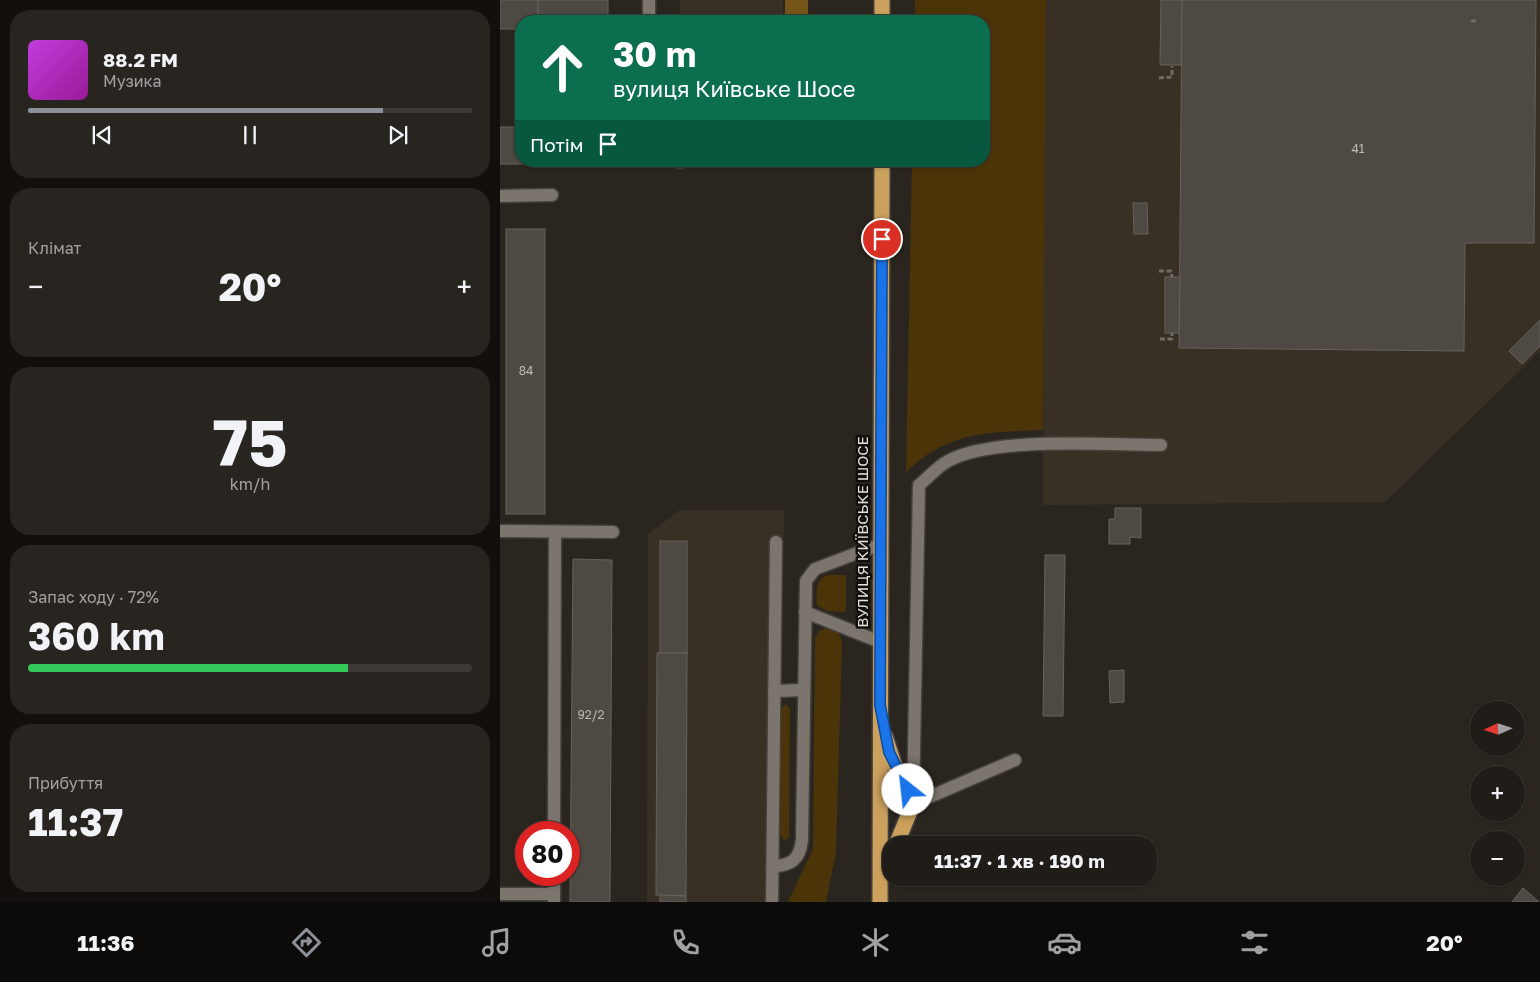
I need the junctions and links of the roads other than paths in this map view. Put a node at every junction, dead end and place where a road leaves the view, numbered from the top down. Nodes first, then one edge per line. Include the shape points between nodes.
1 (649, 0) edge
2 (882, 0) edge
3 (649, 15) edge
4 (882, 15) edge
5 (882, 167) edge
6 (552, 195) dead end
7 (500, 196) edge
8 (1161, 445) dead end
9 (500, 531) edge
10 (555, 532) junction
11 (612, 532) dead end
12 (776, 542) dead end
13 (880, 544) junction
14 (806, 612) junction
15 (880, 642) junction
16 (804, 690) junction
17 (774, 691) junction
18 (880, 705) junction
19 (1015, 760) dead end
20 (913, 804) junction
21 (554, 821) edge
22 (900, 836) edge
23 (773, 866) junction
24 (884, 886) edge
25 (500, 894) edge
26 (554, 898) edge
27 (772, 902) edge
28 (880, 902) edge

1 - 3 lane
2 - 4 highway
5 - 13 highway, ВУЛИЦЯ КИЇВСЬКЕ ШОСЕ
6 - 7 lane
8 - 20 lane via 1043,444 983,449 948,461 919,486
9 - 10 lane
10 - 11 lane
10 - 21 lane
12 - 17 lane
13 - 14 lane via 816,570 806,580
13 - 15 highway, ВУЛИЦЯ КИЇВСЬКЕ ШОСЕ
14 - 15 lane
14 - 16 lane
15 - 18 highway, ВУЛИЦЯ КИЇВСЬКЕ ШОСЕ
16 - 17 lane
16 - 23 lane via 802,848 790,864
17 - 23 lane
18 - 20 highway via 889,752
18 - 28 highway, ВУЛИЦЯ КИЇВСЬКЕ ШОСЕ
19 - 20 lane
20 - 22 highway
23 - 27 lane
24 - 28 highway
25 - 26 lane

